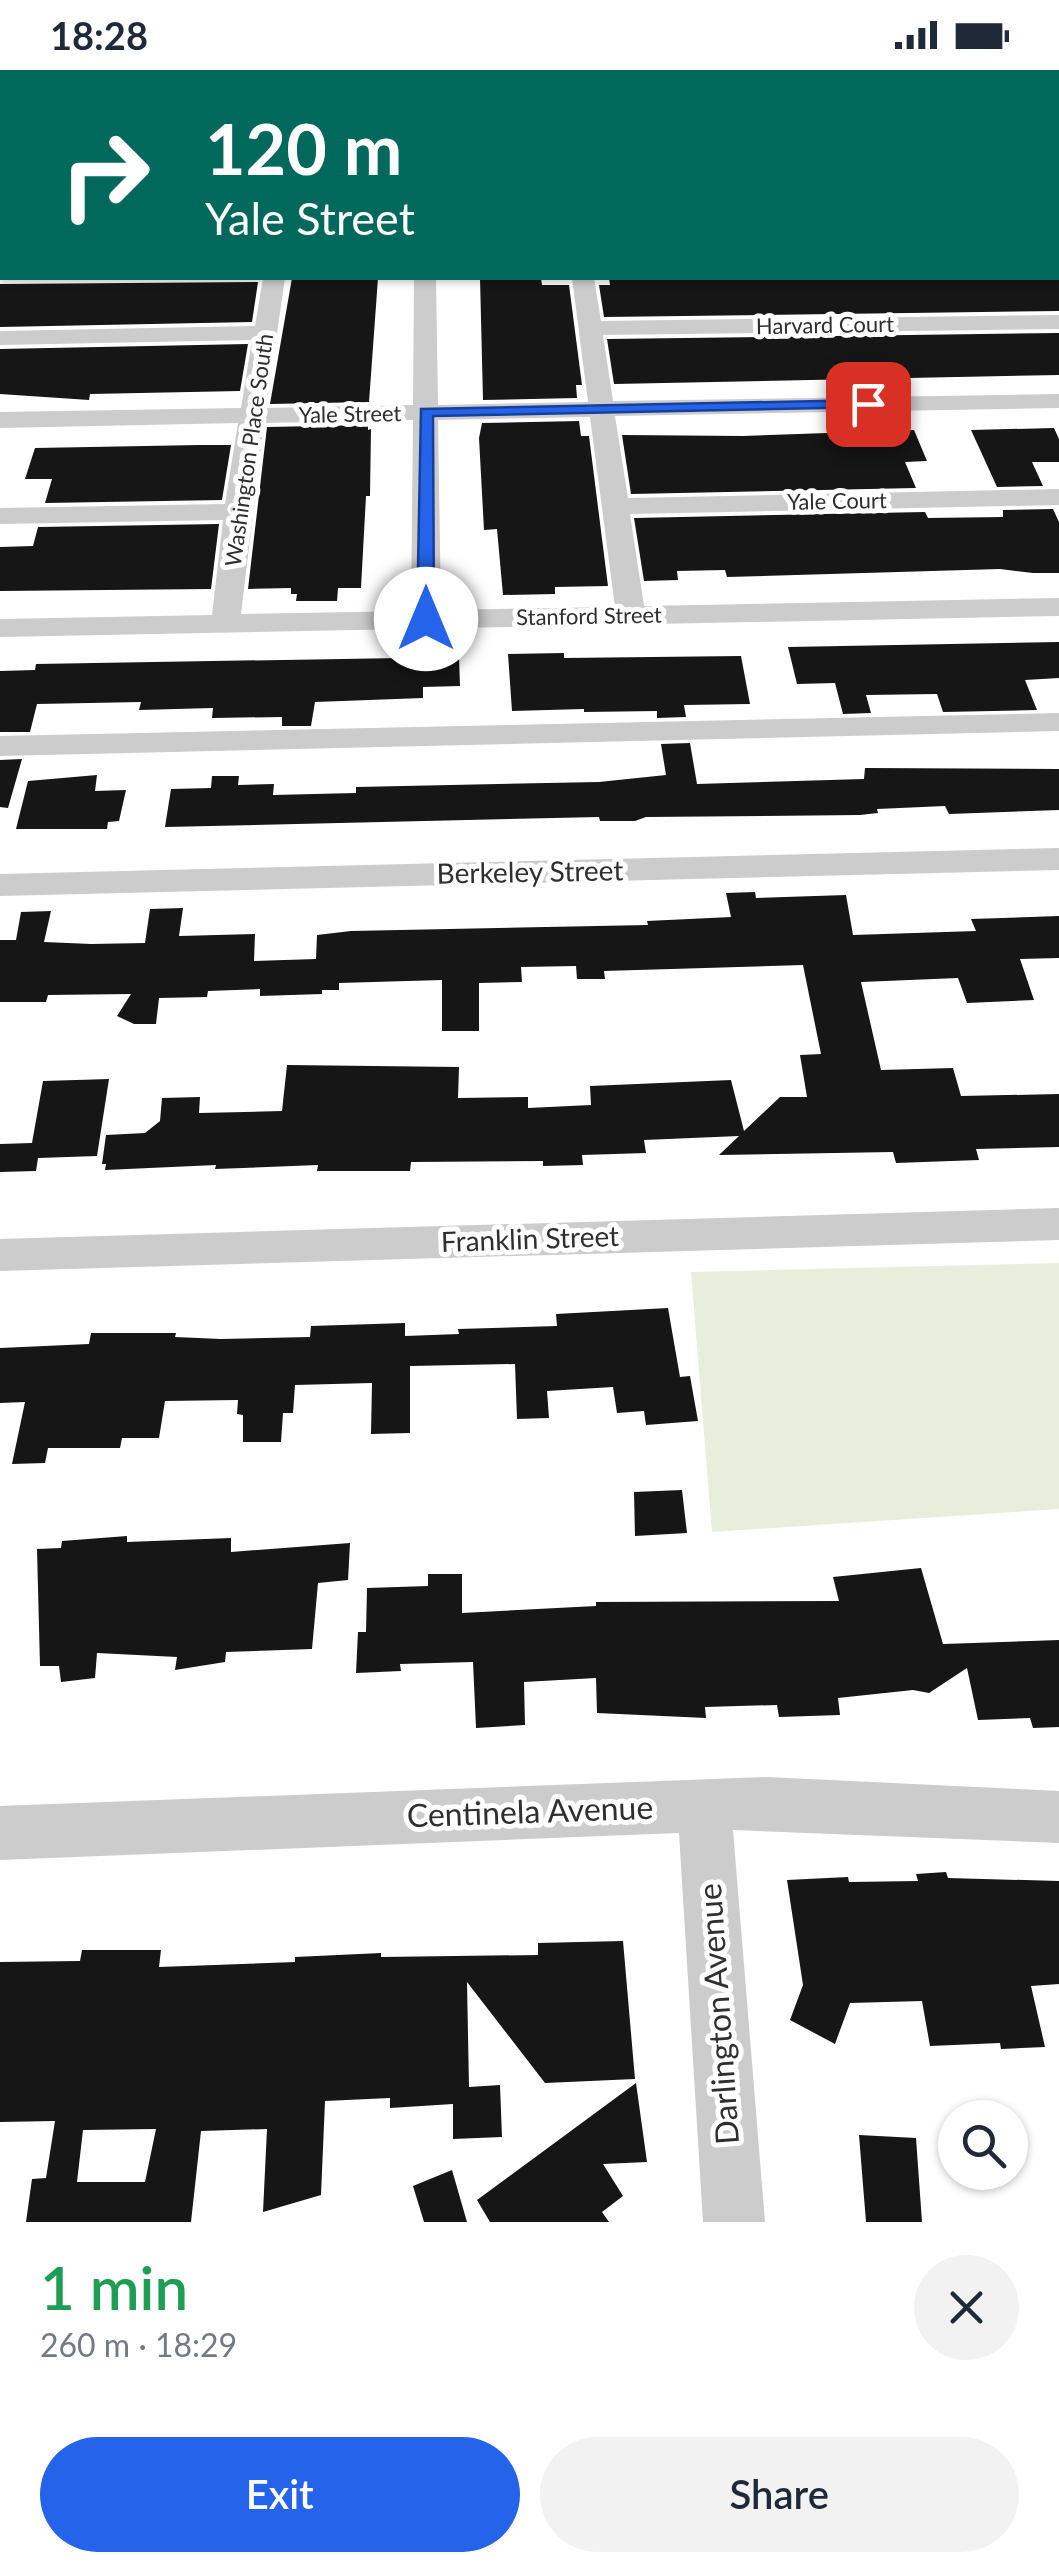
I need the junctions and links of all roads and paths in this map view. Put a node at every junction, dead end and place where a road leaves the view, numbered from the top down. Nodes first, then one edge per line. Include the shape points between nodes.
1 (274, 280) edge
2 (425, 280) edge
3 (583, 280) edge
4 (1059, 322) edge
5 (590, 328) junction
6 (266, 333) junction
7 (0, 338) edge
8 (1059, 401) edge
9 (602, 409) junction
10 (426, 412) junction
11 (252, 416) junction
12 (0, 420) edge
13 (1059, 497) edge
14 (615, 506) junction
15 (237, 512) junction
16 (0, 516) edge
17 (1059, 606) edge
18 (631, 616) junction
19 (426, 619) junction
20 (226, 622) junction
21 (0, 628) edge
22 (1059, 722) edge
23 (0, 746) edge
24 (1059, 859) edge
25 (0, 885) edge
26 (1059, 1224) edge
27 (0, 1255) edge
28 (704, 1805) junction
29 (1059, 1816) edge
30 (0, 1833) edge
31 (734, 2222) edge

1 - 6 street, Washington Place South
2 - 10 street
3 - 5 street
4 - 5 street, Harvard Court
5 - 9 street
6 - 7 street
6 - 11 street, Washington Place South
8 - 9 street, Yale Street
9 - 10 street, Yale Street
9 - 14 street
10 - 11 street, Yale Street
10 - 19 street
11 - 12 street, Yale Street
11 - 15 street, Washington Place South
13 - 14 street, Yale Court
14 - 18 street
15 - 16 street
15 - 20 street, Washington Place South
17 - 18 street, Stanford Street
18 - 19 street, Stanford Street
19 - 20 street, Stanford Street
20 - 21 street, Stanford Street
22 - 23 street
24 - 25 street, Berkeley Street
26 - 27 street, Franklin Street
28 - 29 street, Centinela Avenue
28 - 30 street, Centinela Avenue
28 - 31 street, Darlington Avenue

